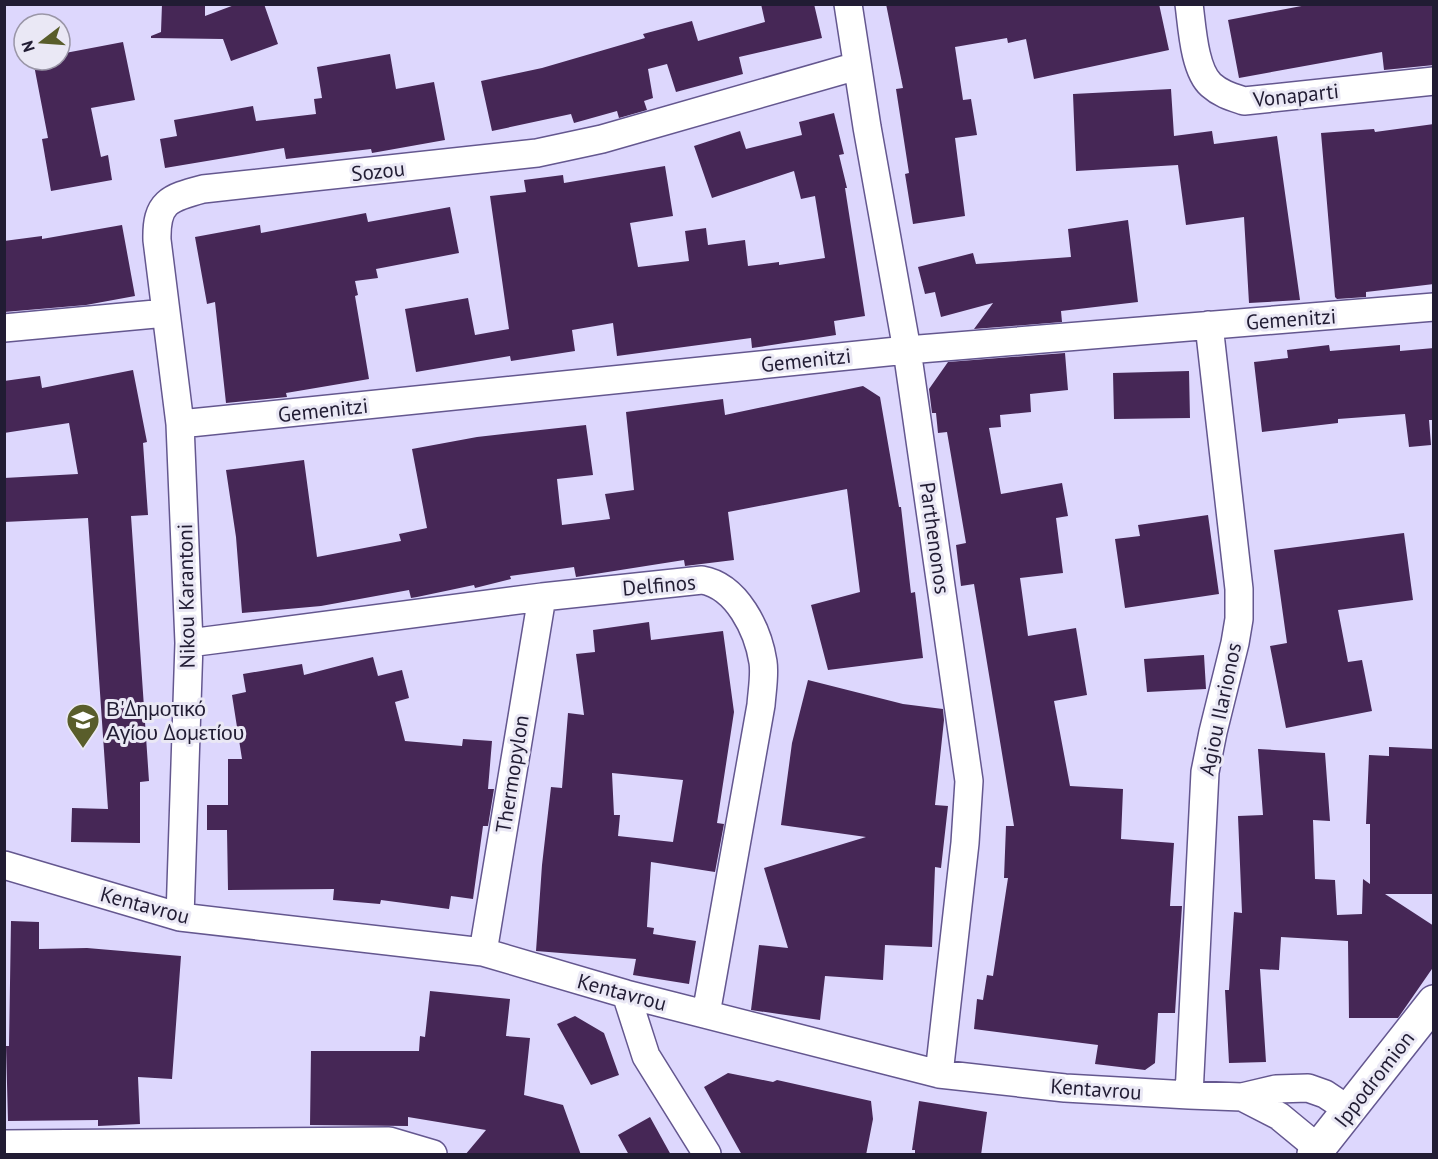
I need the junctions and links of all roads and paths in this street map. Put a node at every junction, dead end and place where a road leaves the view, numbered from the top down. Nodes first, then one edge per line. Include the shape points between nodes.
1 (848, 4) edge
2 (1189, 4) edge
3 (856, 66) junction
4 (1434, 81) edge
5 (1434, 308) edge
6 (166, 313) junction
7 (1209, 325) junction
8 (4, 328) edge
9 (907, 350) junction
10 (180, 424) junction
11 (542, 597) junction
12 (189, 643) junction
13 (4, 865) edge
14 (180, 917) junction
15 (483, 952) junction
16 (626, 994) junction
17 (1434, 1002) edge
18 (706, 1014) junction
19 (939, 1074) junction
20 (1189, 1095) junction
21 (1242, 1097) junction
22 (1349, 1110) junction
23 (4, 1144) edge
24 (290, 1147) edge
25 (1317, 1152) edge
26 (433, 1155) edge
27 (706, 1155) edge

1 - 3 street, Parthenonos
2 - 4 street, Vonaparti via 1201,68 1209,83 1225,95 1245,100
3 - 6 street, Sozou via 602,139 537,153 183,194 160,210 157,222
3 - 9 street, Parthenonos
5 - 7 street, Gemenitzi
6 - 8 street
6 - 10 street, Nikou Karantoni
7 - 9 street, Gemenitzi
7 - 20 street, Agiou Ilarionos via 1239,609 1235,643 1205,772
9 - 10 street, Gemenitzi
9 - 19 street, Parthenonos via 969,781
10 - 12 street, Nikou Karantoni
11 - 12 street, Delfinos
11 - 15 street, Thermopylon
11 - 18 street, Delfinos via 702,580 714,582 745,612 757,639 764,664 761,705
12 - 14 street, Nikou Karantoni
13 - 14 street, Kentavrou
14 - 15 street, Kentavrou
15 - 16 street, Kentavrou
16 - 18 street, Kentavrou
16 - 27 street via 646,1056
17 - 22 street, Ippodromion
18 - 19 street, Kentavrou
19 - 20 street, Kentavrou via 1065,1088
20 - 21 street, Kentavrou
21 - 22 street, Kentavrou via 1276,1089 1308,1088
21 - 25 street, Kentavrou via 1279,1116
22 - 25 street, Ippodromion
23 - 24 street
24 - 26 street via 388,1141

